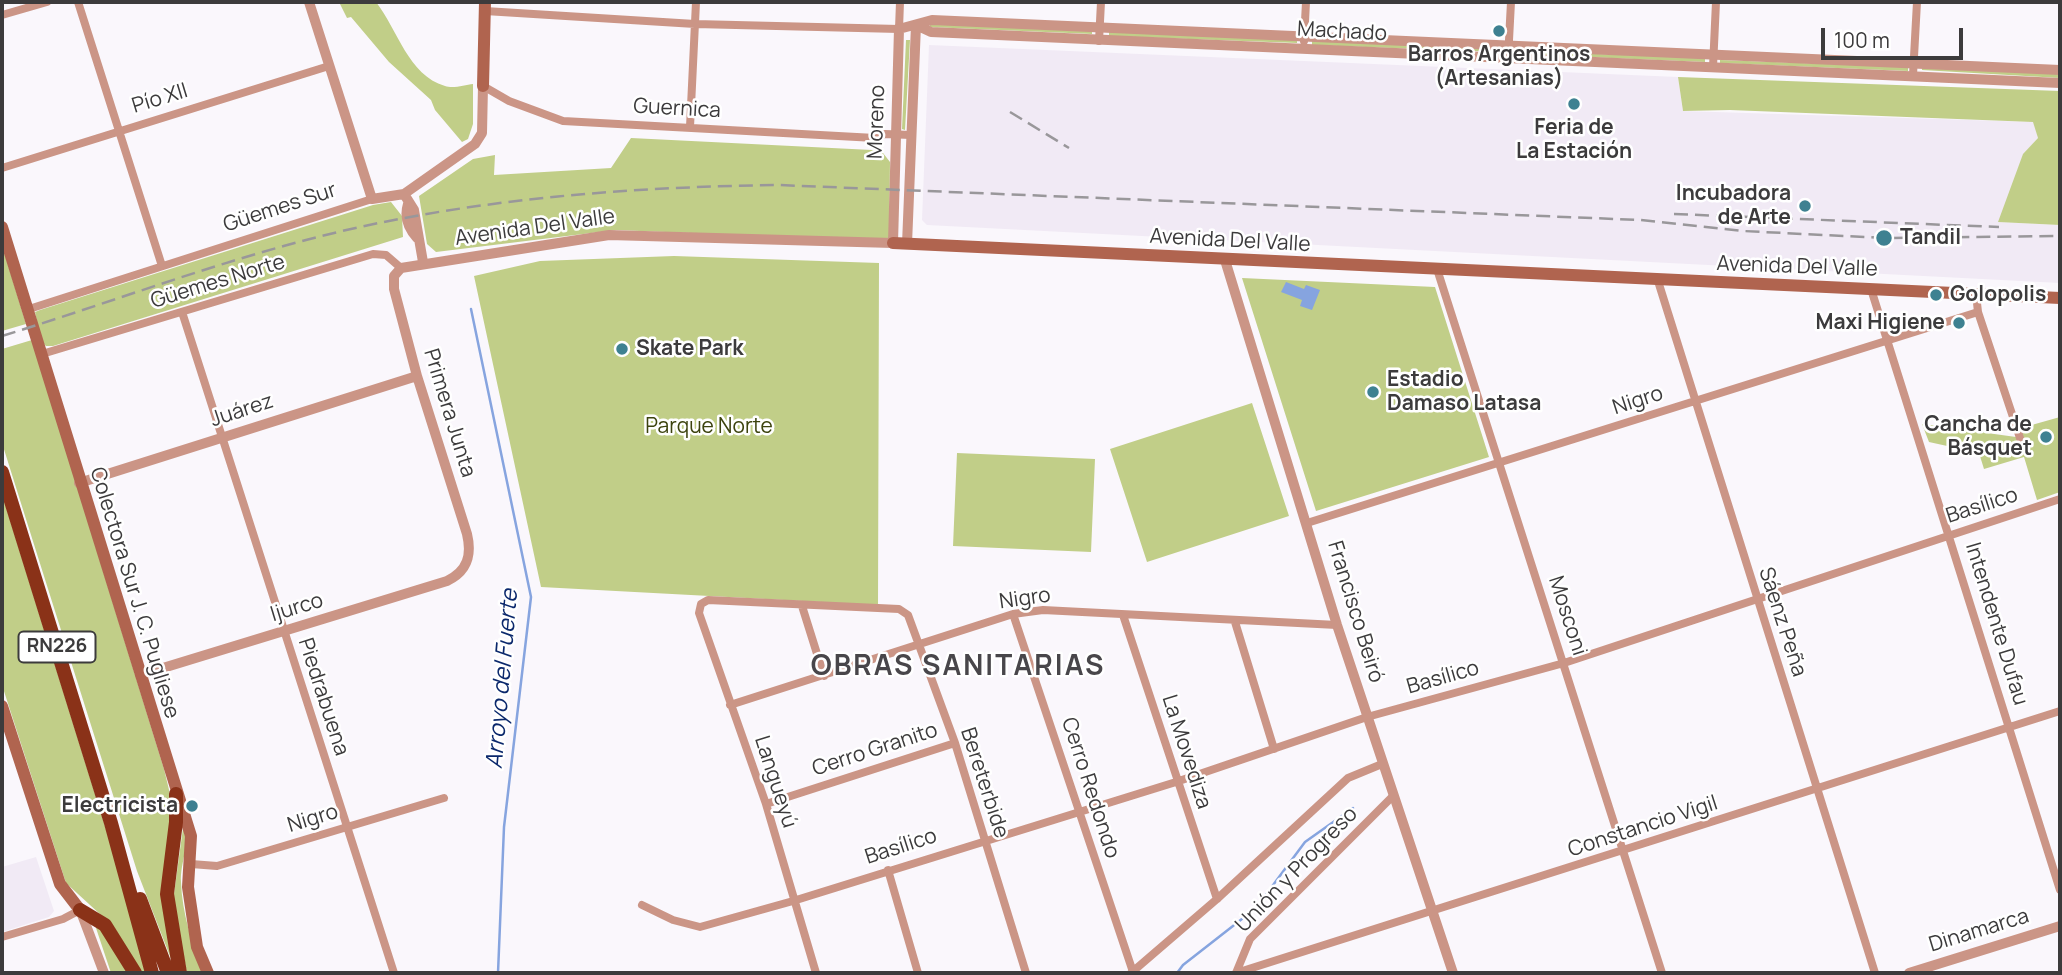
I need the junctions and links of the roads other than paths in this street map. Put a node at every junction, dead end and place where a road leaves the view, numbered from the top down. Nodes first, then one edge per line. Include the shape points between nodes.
1 (47, 2) edge
2 (78, 2) edge
3 (309, 2) edge
4 (696, 2) edge
5 (900, 2) edge
6 (1101, 2) edge
7 (1306, 2) edge
8 (1511, 2) edge
9 (1716, 2) edge
10 (1917, 2) edge
11 (485, 6) edge
12 (2, 15) edge
13 (695, 24) junction
14 (916, 26) junction
15 (1100, 26) junction
16 (899, 29) junction
17 (1304, 35) junction
18 (1100, 41) junction
19 (1509, 44) junction
20 (1303, 50) junction
21 (1713, 54) junction
22 (1508, 58) junction
23 (329, 66) junction
24 (1713, 67) junction
25 (1913, 69) junction
26 (2060, 70) edge
27 (2060, 83) edge
28 (483, 86) junction
29 (690, 127) junction
30 (120, 130) junction
31 (895, 134) junction
32 (911, 135) junction
33 (875, 138) junction
34 (895, 151) junction
35 (2, 168) edge
36 (372, 199) junction
37 (406, 199) junction
38 (2, 227) edge
39 (900, 244) junction
40 (1224, 260) junction
41 (423, 262) junction
42 (162, 266) junction
43 (401, 268) junction
44 (1437, 269) junction
45 (1658, 281) junction
46 (1871, 289) junction
47 (1976, 294) junction
48 (2060, 298) edge
49 (29, 309) junction
50 (181, 312) junction
51 (1978, 312) junction
52 (1889, 342) junction
53 (42, 354) junction
54 (417, 376) junction
55 (1694, 402) junction
56 (224, 437) junction
57 (2021, 441) dead end
58 (1500, 463) junction
59 (2, 472) edge
60 (79, 483) junction
61 (2060, 499) edge
62 (1307, 523) junction
63 (1950, 534) junction
64 (463, 570) joint
65 (1757, 601) junction
66 (802, 606) junction
67 (1013, 614) junction
68 (1123, 615) junction
69 (1235, 622) junction
70 (1337, 625) junction
71 (284, 632) junction
72 (917, 645) junction
73 (1564, 663) junction
74 (140, 675) junction
75 (824, 676) junction
76 (730, 705) junction
77 (2, 706) edge
78 (2060, 711) edge
79 (1367, 717) junction
80 (4, 722) edge
81 (2010, 726) junction
82 (955, 743) junction
83 (1274, 749) junction
84 (1382, 764) junction
85 (1177, 782) junction
86 (1817, 789) junction
87 (176, 794) junction
88 (1392, 797) junction
89 (444, 798) dead end
90 (766, 804) junction
91 (1080, 812) junction
92 (111, 823) junction
93 (347, 827) junction
94 (984, 839) junction
95 (1623, 852) junction
96 (191, 864) junction
97 (888, 870) junction
98 (2060, 890) edge
99 (1217, 900) junction
100 (793, 901) junction
101 (642, 905) dead end
102 (80, 910) junction
103 (1433, 911) junction
104 (2060, 926) edge
105 (2, 937) edge
106 (104, 973) edge
107 (135, 973) edge
108 (152, 973) edge
109 (168, 973) edge
110 (180, 973) edge
111 (208, 973) edge
112 (394, 973) edge
113 (816, 973) edge
114 (918, 973) edge
115 (1026, 973) edge
116 (1132, 973) edge
117 (1236, 973) edge
118 (1453, 973) edge
119 (1662, 973) edge
120 (1875, 973) edge
121 (1909, 973) edge

1 - 12 street
2 - 30 street
3 - 23 street
4 - 13 street
5 - 16 street, Moreno
6 - 15 street
7 - 17 street
8 - 19 street
9 - 21 street
10 - 25 street
11 - 13 street, Machado
11 - 28 main road
13 - 16 street, Machado
13 - 29 street
14 - 15 street, Machado via 932,20
14 - 16 street, Machado
14 - 18 street, Machado via 931,32
14 - 32 street, Moreno
15 - 17 street, Machado
15 - 18 street
16 - 31 street, Moreno
17 - 19 street, Machado
17 - 20 street
18 - 20 street, Machado
19 - 21 street, Machado
19 - 22 street
20 - 22 street, Machado
21 - 24 street
21 - 25 street, Machado
22 - 24 street, Machado
23 - 30 street, Pío XII
23 - 36 street
24 - 25 street, Machado
25 - 26 street, Machado
25 - 27 street, Machado
28 - 29 street, Guernica via 563,121
28 - 37 street, Güemes Sur via 484,124 479,140
29 - 33 street, Guernica
30 - 35 street, Pío XII
30 - 42 street
31 - 32 street, Guernica
31 - 33 street, Guernica
31 - 34 street, Moreno
32 - 39 street, Moreno
33 - 34 street, Guernica
34 - 39 street, Moreno
36 - 37 street, Güemes Sur
36 - 42 street, Güemes Sur
37 - 41 street via 409,229 417,238
38 - 49 main road, Colectora Sur J. C. Pugliese
39 - 40 main road, Avenida Del Valle
39 - 41 street, Avenida Del Valle via 608,235
40 - 44 main road, Avenida Del Valle
40 - 62 street, Francisco Beiró
41 - 43 street, Avenida Del Valle
42 - 49 street, Güemes Sur
43 - 50 street, Güemes Norte via 386,255 373,254
43 - 54 street, Primera Junta via 393,286
44 - 45 main road, Avenida Del Valle
44 - 58 street, Mosconi
45 - 46 main road, Avenida Del Valle
45 - 55 street, Sáenz Peña
46 - 47 main road, Avenida Del Valle
46 - 52 street, Intendente Dufau
47 - 48 main road, Avenida Del Valle
47 - 51 street
49 - 53 main road, Colectora Sur J. C. Pugliese
50 - 53 street, Güemes Norte
50 - 56 street, Piedrabuena
51 - 52 street, Nigro
51 - 57 street
52 - 55 street, Nigro
52 - 63 street, Intendente Dufau
53 - 60 main road, Colectora Sur J. C. Pugliese
54 - 56 street, Juárez
54 - 64 street, Primera Junta via 467,534 469,552
55 - 58 street, Nigro
55 - 65 street, Sáenz Peña
56 - 60 street, Juárez
56 - 71 street, Piedrabuena
58 - 62 street, Nigro
58 - 73 street, Mosconi
59 - 92 highway, RN226
60 - 74 main road, Colectora Sur J. C. Pugliese
61 - 63 street, Basílico
62 - 70 street, Francisco Beiró
63 - 65 street, Basílico
63 - 81 street, Intendente Dufau
64 - 71 street, Ijurco via 447,581
65 - 73 street, Basílico
65 - 86 street, Sáenz Peña
66 - 72 street, Bereterbide via 899,609 908,615
66 - 75 street
66 - 76 street, Langueyú via 708,600 701,604 699,613
67 - 68 street, Nigro via 1044,610
67 - 72 street, Nigro
67 - 91 street, Cerro Redondo
68 - 69 street, Nigro
68 - 85 street, La Movediza
69 - 70 street, Nigro
69 - 83 street
70 - 79 street, Francisco Beiró
71 - 74 street, Ijurco
71 - 93 street, Piedrabuena
72 - 75 street, Nigro
72 - 82 street, Bereterbide
73 - 79 street, Basílico
73 - 95 street, Mosconi
74 - 87 main road, Colectora Sur J. C. Pugliese
75 - 76 street, Nigro
76 - 90 street, Langueyú
77 - 80 main road
78 - 81 street, Constancio Vigil
79 - 83 street, Basílico
79 - 84 street, Francisco Beiró
80 - 102 main road via 60,884
81 - 86 street, Constancio Vigil
81 - 98 street, Intendente Dufau
82 - 90 street, Cerro Granito
82 - 94 street, Bereterbide
83 - 85 street, Basílico
84 - 88 street, Francisco Beiró
84 - 99 street via 1348,778
85 - 91 street, Basílico
85 - 99 street, La Movediza
86 - 95 street, Constancio Vigil
86 - 120 street, Sáenz Peña
87 - 96 main road, Colectora Sur J. C. Pugliese via 191,836
87 - 110 highway via 167,894
88 - 103 street, Francisco Beiró
88 - 117 street, Unión y Progreso via 1250,939
89 - 93 street, Nigro
90 - 100 street, Langueyú
91 - 94 street, Basílico
91 - 116 street, Cerro Redondo
92 - 108 highway, RN226
92 - 109 highway, RN226
93 - 96 street, Nigro via 217,866
93 - 112 street, Piedrabuena
94 - 97 street, Basílico
94 - 115 street, Bereterbide
95 - 103 street, Constancio Vigil
95 - 119 street, Mosconi
96 - 111 main road, Colectora Sur J. C. Pugliese via 187,880 195,933
97 - 100 street, Basílico
97 - 114 street
99 - 116 street
100 - 101 street, Basílico via 700,927
100 - 113 street, Langueyú
102 - 105 street
102 - 106 street
102 - 107 highway via 105,925
103 - 117 street, Constancio Vigil
103 - 118 street, Francisco Beiró
104 - 121 street, Dinamarca

